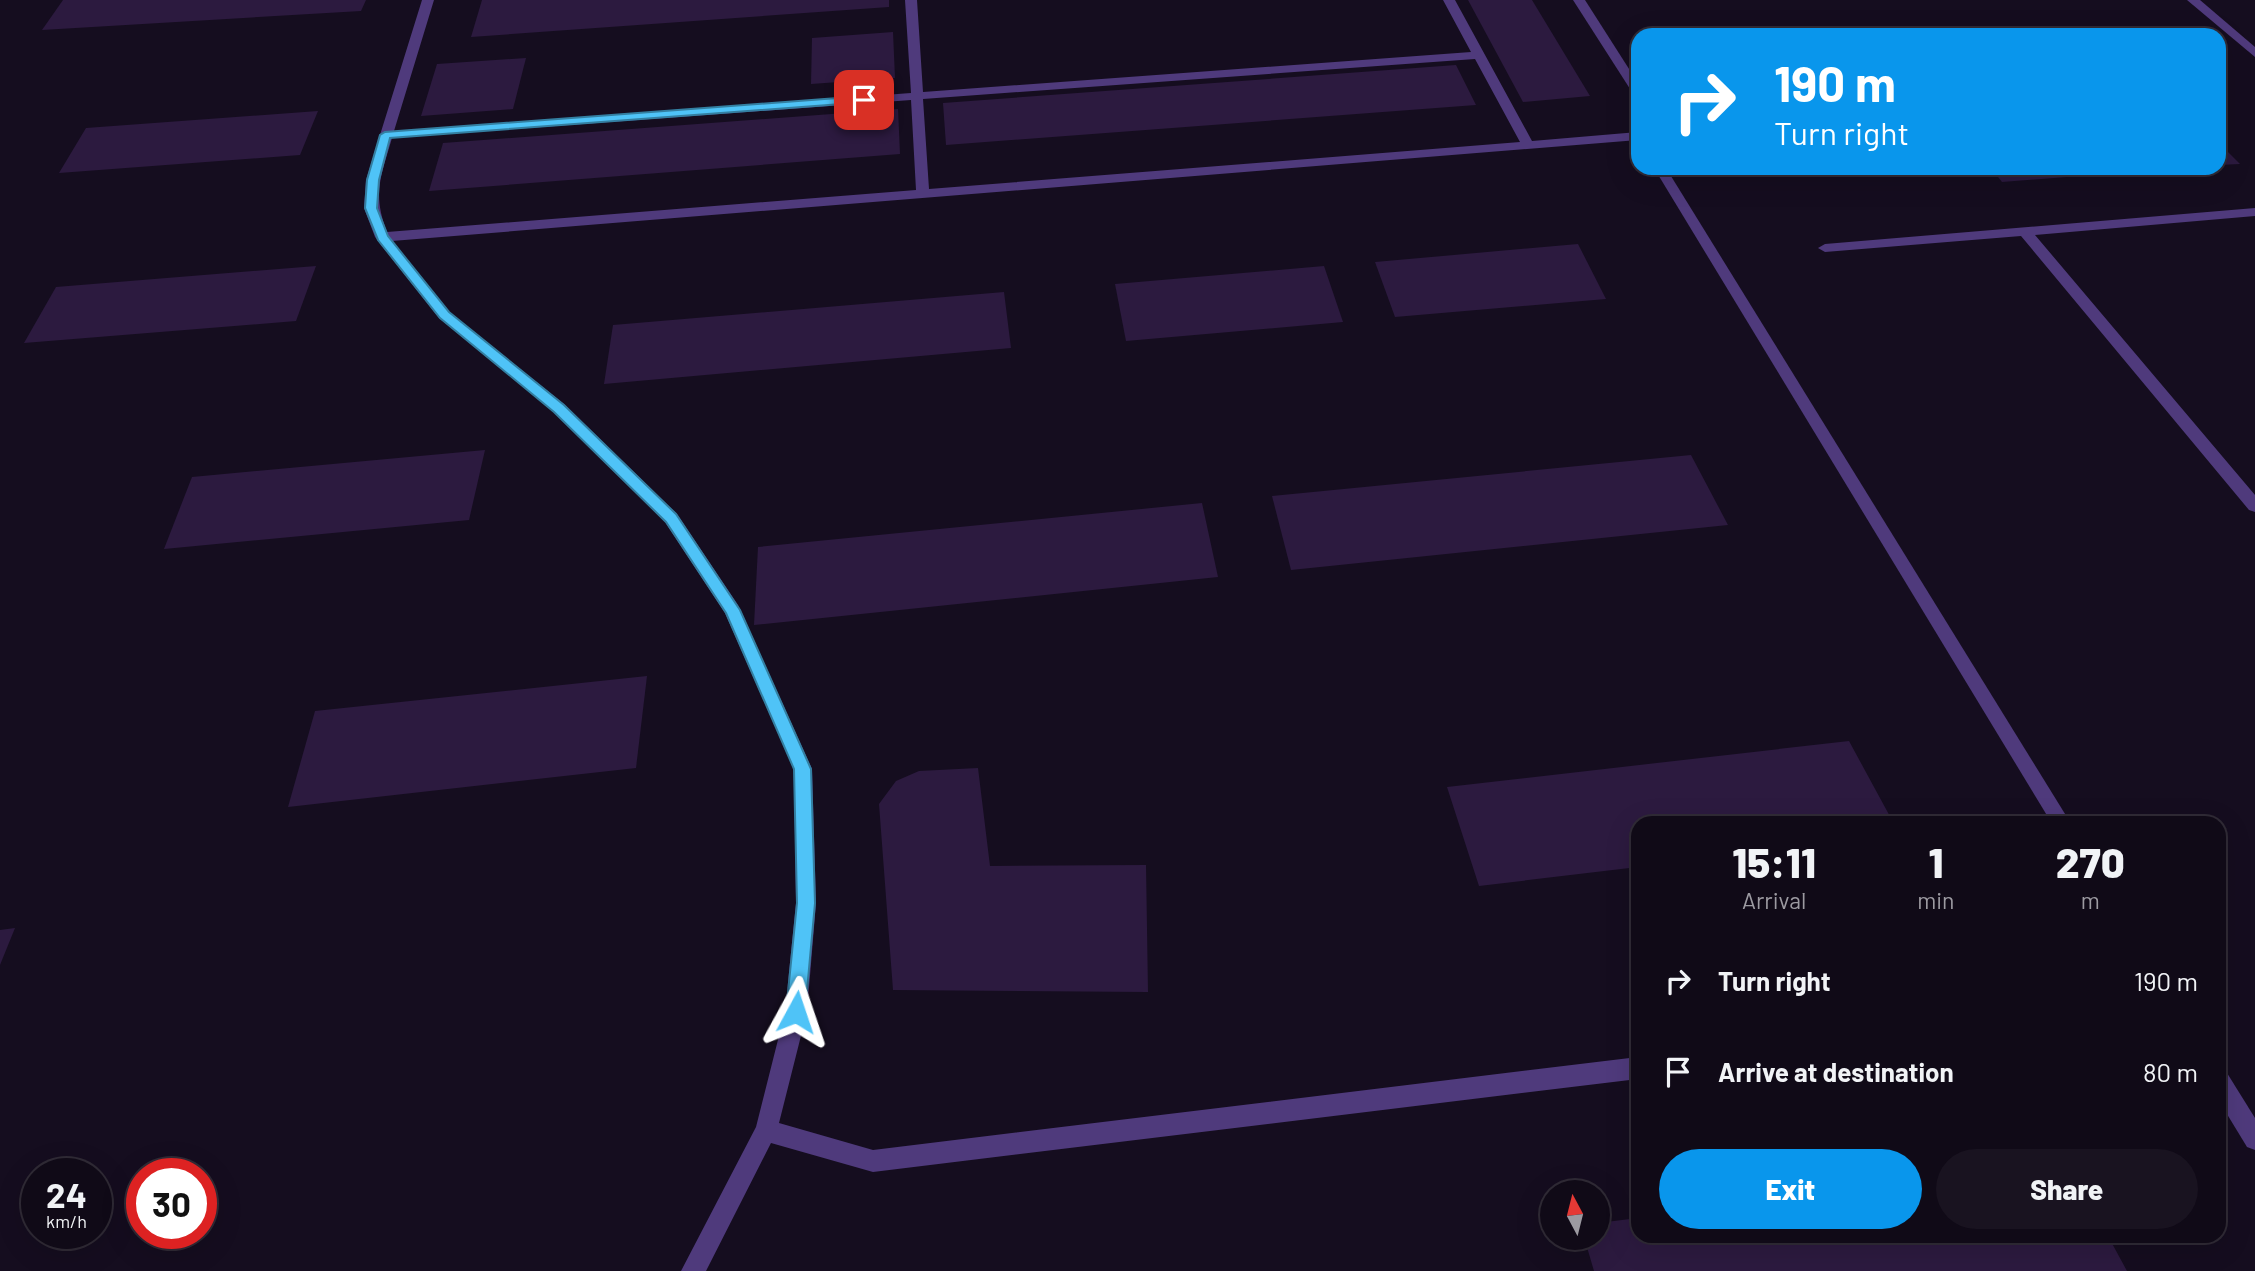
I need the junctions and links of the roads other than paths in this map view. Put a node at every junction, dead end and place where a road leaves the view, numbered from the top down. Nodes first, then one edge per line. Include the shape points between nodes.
1 (428, 0) edge
2 (911, 0) edge
3 (1450, 0) edge
4 (1579, 0) edge
5 (2193, 0) edge
6 (2226, 28) edge
7 (2226, 28) edge
8 (2255, 53) edge
9 (1479, 55) junction
10 (1631, 81) edge
11 (918, 96) junction
12 (385, 135) junction
13 (1631, 137) edge
14 (1528, 145) junction
15 (1664, 175) edge
16 (923, 193) junction
17 (2255, 212) edge
18 (2024, 231) junction
19 (382, 237) junction
20 (1825, 248) dead end
21 (2255, 506) edge
22 (2057, 816) edge
23 (1631, 1069) edge
24 (2226, 1092) edge
25 (766, 1130) junction
26 (2255, 1139) edge
27 (693, 1271) edge

1 - 12 street
2 - 11 street
3 - 9 street
4 - 10 street
5 - 7 street
6 - 8 street
9 - 11 street
9 - 14 street
11 - 12 street
11 - 16 street
12 - 19 street via 371,208
13 - 14 street
14 - 16 street
15 - 22 street
16 - 19 street
17 - 18 street
18 - 20 street
18 - 21 street
19 - 25 street via 444,315 559,408 671,518 732,610 803,769 806,903 796,1012
23 - 25 street via 873,1161
24 - 26 street
25 - 27 street

